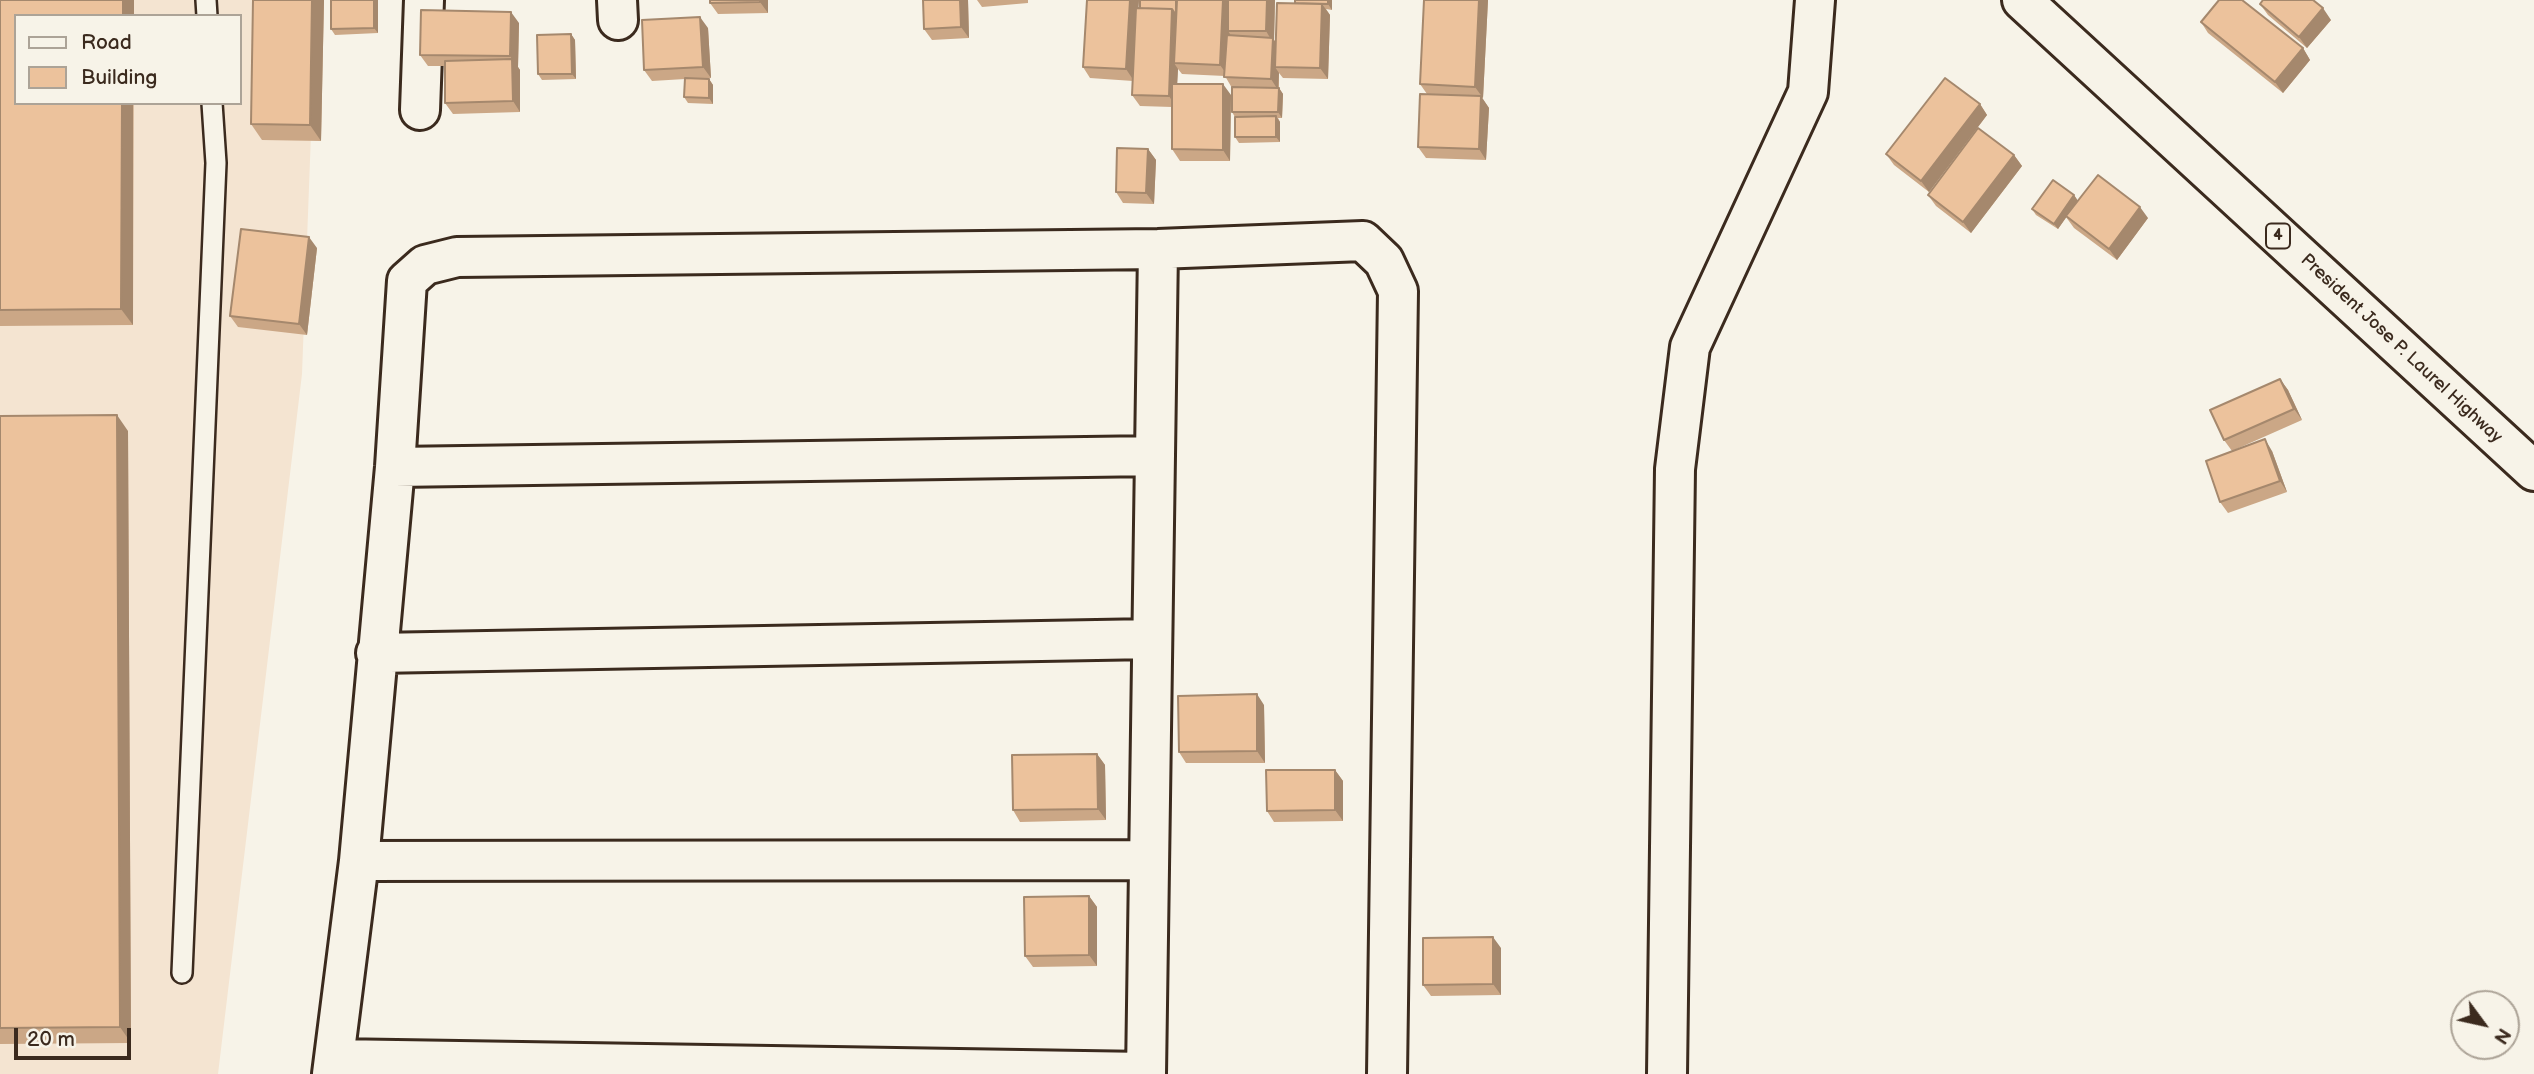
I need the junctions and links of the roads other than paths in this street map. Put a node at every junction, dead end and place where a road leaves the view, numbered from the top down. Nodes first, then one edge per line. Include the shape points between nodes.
1 (424, 0) edge
2 (1815, 0) edge
3 (2022, 0) edge
4 (212, 105) edge
5 (420, 110) dead end
6 (1158, 250) junction
7 (1155, 456) junction
8 (395, 467) junction
9 (2534, 471) edge
10 (1152, 639) junction
11 (376, 653) junction
12 (359, 860) junction
13 (1149, 860) junction
14 (182, 973) dead end
15 (333, 1067) edge
16 (1146, 1073) edge
17 (1387, 1074) edge
18 (1667, 1074) edge

1 - 5 main road
2 - 18 main road via 1808,92 1690,348 1675,469
3 - 9 main road, President Jose P. Laurel Highway / 4
4 - 14 lane via 216,163
6 - 7 main road
6 - 8 main road via 457,257 425,265 407,281
6 - 17 main road via 1363,242 1384,261 1398,291
7 - 8 main road
7 - 10 main road
8 - 11 main road
10 - 11 main road
10 - 13 main road
11 - 12 main road
12 - 13 main road
12 - 15 main road
13 - 16 main road
15 - 16 main road

